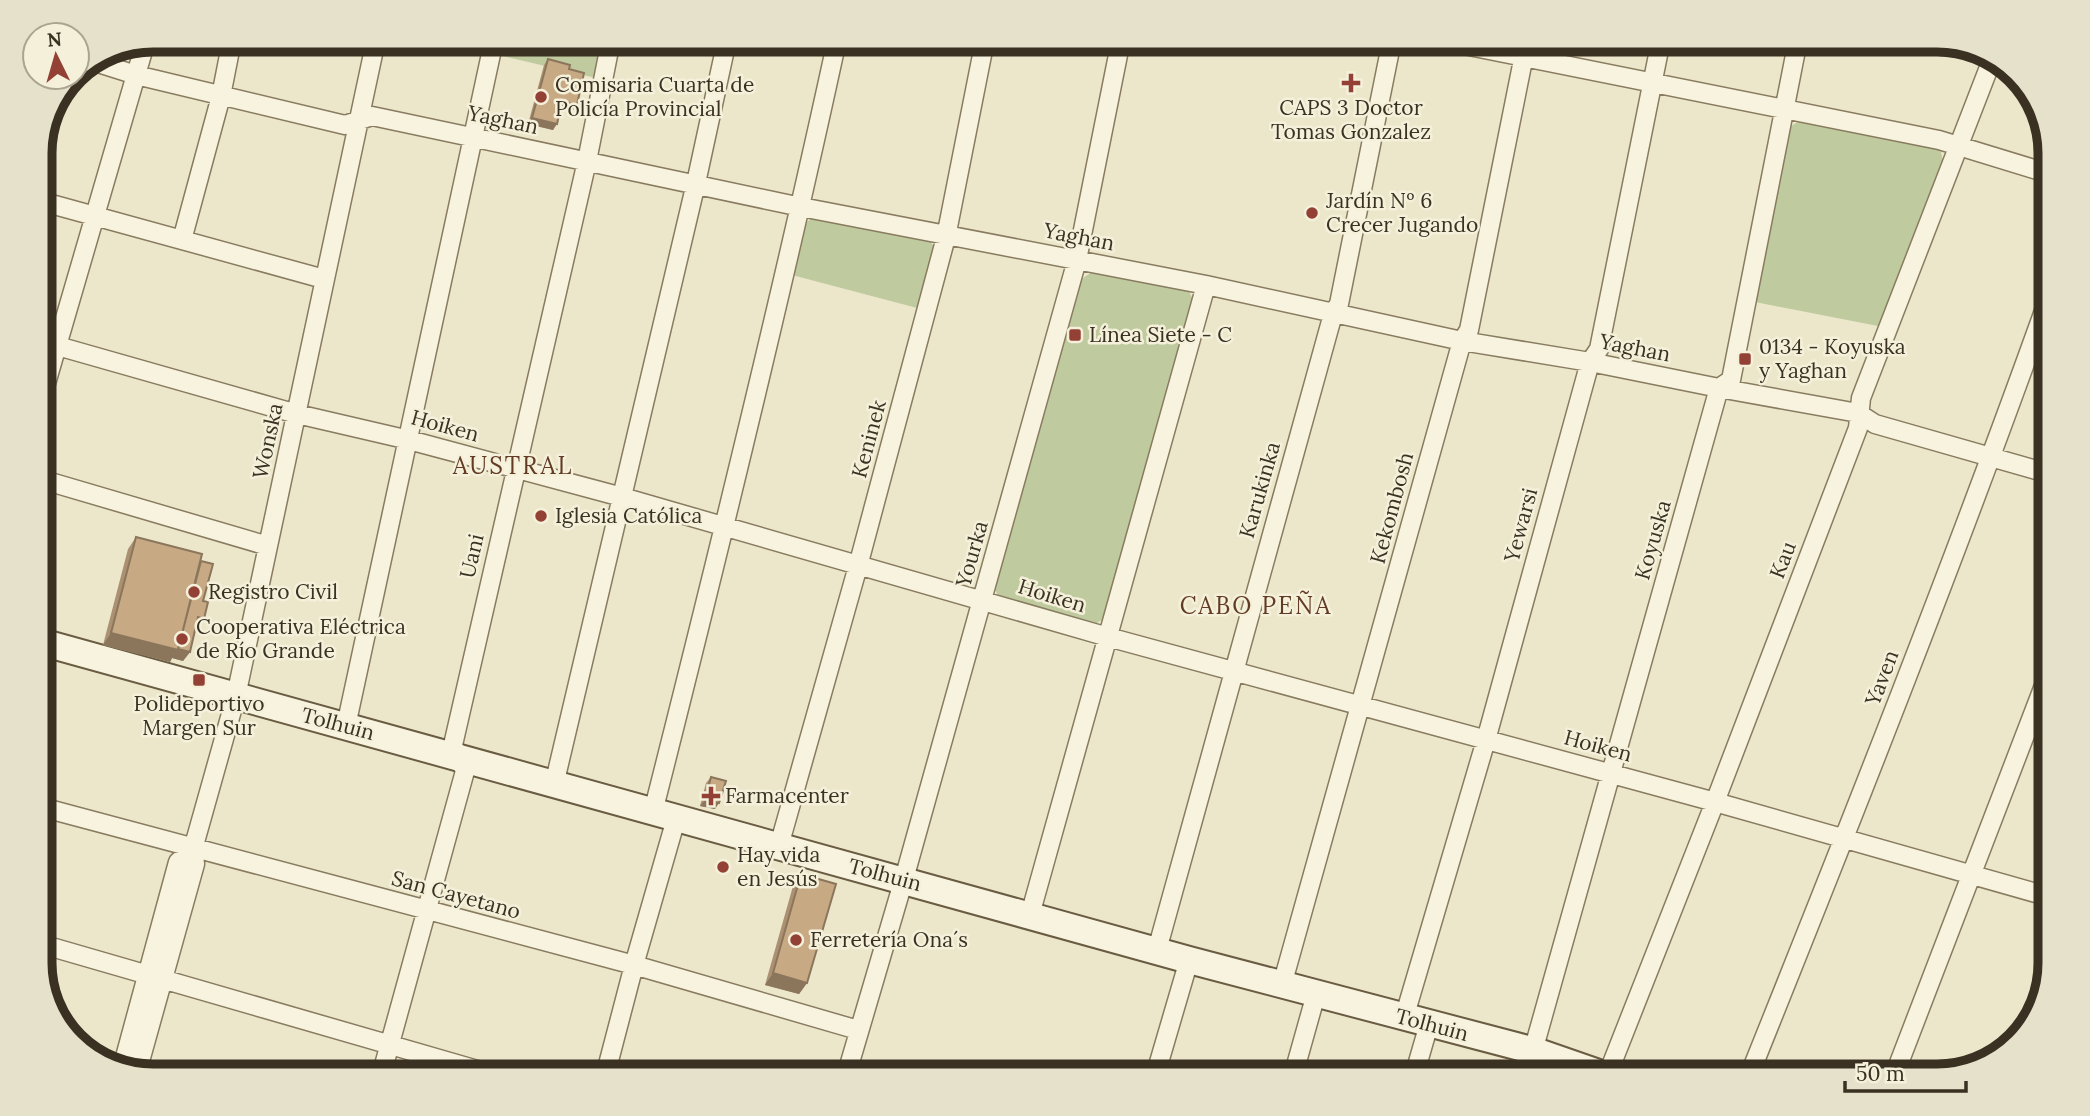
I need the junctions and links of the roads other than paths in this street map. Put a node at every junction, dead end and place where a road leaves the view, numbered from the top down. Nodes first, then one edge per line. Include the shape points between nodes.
1 (230, 52) edge
2 (374, 52) edge
3 (492, 52) edge
4 (609, 52) edge
5 (724, 52) edge
6 (834, 52) edge
7 (983, 52) edge
8 (1119, 52) edge
9 (1390, 52) edge
10 (1524, 52) edge
11 (1540, 52) edge
12 (1659, 52) edge
13 (1795, 52) edge
14 (142, 53) edge
15 (105, 65) edge
16 (1989, 68) edge
17 (136, 75) junction
18 (1653, 82) junction
19 (221, 96) junction
20 (1783, 109) junction
21 (360, 119) junction
22 (474, 137) junction
23 (1959, 148) junction
24 (587, 160) junction
25 (2037, 170) edge
26 (696, 183) junction
27 (53, 204) edge
28 (801, 207) junction
29 (96, 216) junction
30 (946, 237) junction
31 (182, 240) junction
32 (1077, 260) junction
33 (324, 279) junction
34 (1206, 285) junction
35 (1333, 313) junction
36 (2037, 330) edge
37 (53, 331) edge
38 (1462, 341) junction
39 (53, 345) edge
40 (1590, 362) junction
41 (1719, 388) junction
42 (1858, 413) junction
43 (297, 414) junction
44 (409, 440) junction
45 (1991, 459) junction
46 (516, 469) junction
47 (2037, 471) edge
48 (53, 483) edge
49 (622, 497) junction
50 (725, 528) junction
51 (268, 545) junction
52 (858, 566) junction
53 (983, 599) junction
54 (1108, 637) junction
55 (53, 646) edge
56 (1234, 670) junction
57 (236, 696) junction
58 (2038, 703) edge
59 (1361, 705) junction
60 (346, 726) junction
61 (1486, 740) junction
62 (458, 758) junction
63 (1611, 774) junction
64 (554, 785) junction
65 (1716, 802) junction
66 (53, 811) edge
67 (664, 815) junction
68 (1844, 839) junction
69 (779, 846) junction
70 (193, 849) junction
71 (1972, 876) junction
72 (904, 879) junction
73 (2038, 894) edge
74 (425, 910) junction
75 (1030, 915) junction
76 (53, 948) edge
77 (1157, 950) junction
78 (1189, 960) junction
79 (634, 965) junction
80 (155, 978) junction
81 (1282, 985) junction
82 (1316, 994) junction
83 (1416, 1021) junction
84 (858, 1030) junction
85 (390, 1044) junction
86 (125, 1059) edge
87 (139, 1062) edge
88 (1531, 1063) edge
89 (384, 1064) edge
90 (458, 1064) edge
91 (608, 1064) edge
92 (849, 1064) edge
93 (1159, 1064) edge
94 (1296, 1064) edge
95 (1414, 1064) edge
96 (1612, 1064) edge
97 (1754, 1064) edge
98 (1899, 1064) edge

1 - 19 street
2 - 21 street, Wonska
3 - 22 street
4 - 24 street, Uani
5 - 26 street
6 - 28 street
7 - 30 street, Keninek
8 - 32 street, Yourka
9 - 35 street, Karukinka via 1339,304
10 - 38 street, Kekombosh via 1469,330
11 - 18 street
12 - 18 street, Yewarsi
13 - 20 street, Koyuska
14 - 17 street
15 - 17 street, Yaghan
16 - 23 street, Kau
17 - 19 street, Yaghan
17 - 29 street
18 - 20 street
18 - 40 street, Yewarsi via 1599,349
19 - 21 street, Yaghan via 345,125
19 - 31 street
20 - 23 street
20 - 41 street, Koyuska via 1731,380
21 - 22 street, Yaghan via 372,116
21 - 33 street, Wonska
22 - 24 street, Yaghan
22 - 44 street
23 - 25 street
23 - 42 street, Kau
24 - 26 street, Yaghan
24 - 46 street, Uani
26 - 28 street, Yaghan
26 - 49 street
27 - 29 street
28 - 30 street, Yaghan
28 - 50 street
29 - 31 street
29 - 37 street
30 - 32 street, Yaghan
30 - 52 street, Keninek
31 - 33 street
32 - 34 street, Yaghan
32 - 53 street, Yourka
33 - 43 street, Wonska
34 - 35 street, Yaghan
34 - 54 street
35 - 38 street, Yaghan
35 - 56 street, Karukinka
36 - 45 street, Yaven
38 - 40 street, Yaghan
38 - 59 street, Kekombosh
39 - 43 street, Hoiken
40 - 41 street, Yaghan
40 - 61 street, Yewarsi
41 - 42 street, Yaghan
41 - 63 street, Koyuska
42 - 45 street, Yaghan via 1875,424
42 - 65 street, Kau via 1858,428
43 - 44 street, Hoiken
43 - 51 street, Wonska
44 - 46 street, Hoiken
44 - 60 street
45 - 47 street, Yaghan
45 - 68 street, Yaven
46 - 49 street, Hoiken
46 - 62 street, Uani via 453,746
48 - 51 street
49 - 50 street, Hoiken
49 - 64 street
50 - 52 street, Hoiken
50 - 67 street
51 - 57 street, Wonska
52 - 53 street, Hoiken
52 - 69 street, Keninek
53 - 54 street, Hoiken
53 - 72 street, Yourka
54 - 56 street, Hoiken
54 - 75 street
55 - 57 street, Tolhuin
56 - 59 street, Hoiken
56 - 77 street, Karukinka
57 - 60 street, Tolhuin
57 - 70 street, Wonska
58 - 71 street
59 - 61 street, Hoiken
59 - 81 street, Kekombosh
60 - 62 street, Tolhuin
61 - 63 street, Hoiken
61 - 83 street, Yewarsi
62 - 64 street, Tolhuin
62 - 74 street, Uani via 465,771
63 - 65 street, Hoiken
63 - 88 street, Koyuska
64 - 67 street, Tolhuin
65 - 68 street, Hoiken
65 - 96 street, Kau
66 - 70 street, San Cayetano
67 - 69 street, Tolhuin
67 - 79 street
68 - 71 street, Hoiken
68 - 97 street, Yaven
69 - 72 street, Tolhuin
70 - 74 street, San Cayetano
70 - 80 street, Wonska via 195,864
71 - 73 street, Hoiken
71 - 98 street
72 - 75 street, Tolhuin
72 - 84 street, Yourka
74 - 79 street, San Cayetano
74 - 85 street, Uani
75 - 77 street, Tolhuin
76 - 80 street
77 - 78 street, Tolhuin
78 - 81 street, Tolhuin
78 - 93 street
79 - 84 street, San Cayetano
79 - 91 street
80 - 85 street
80 - 86 street, Wonska
80 - 87 street, Wonska
81 - 82 street, Tolhuin
82 - 83 street, Tolhuin
82 - 94 street
83 - 88 street, Tolhuin
83 - 95 street, Yewarsi
84 - 92 street, Yourka
85 - 89 street, Uani
85 - 90 street

